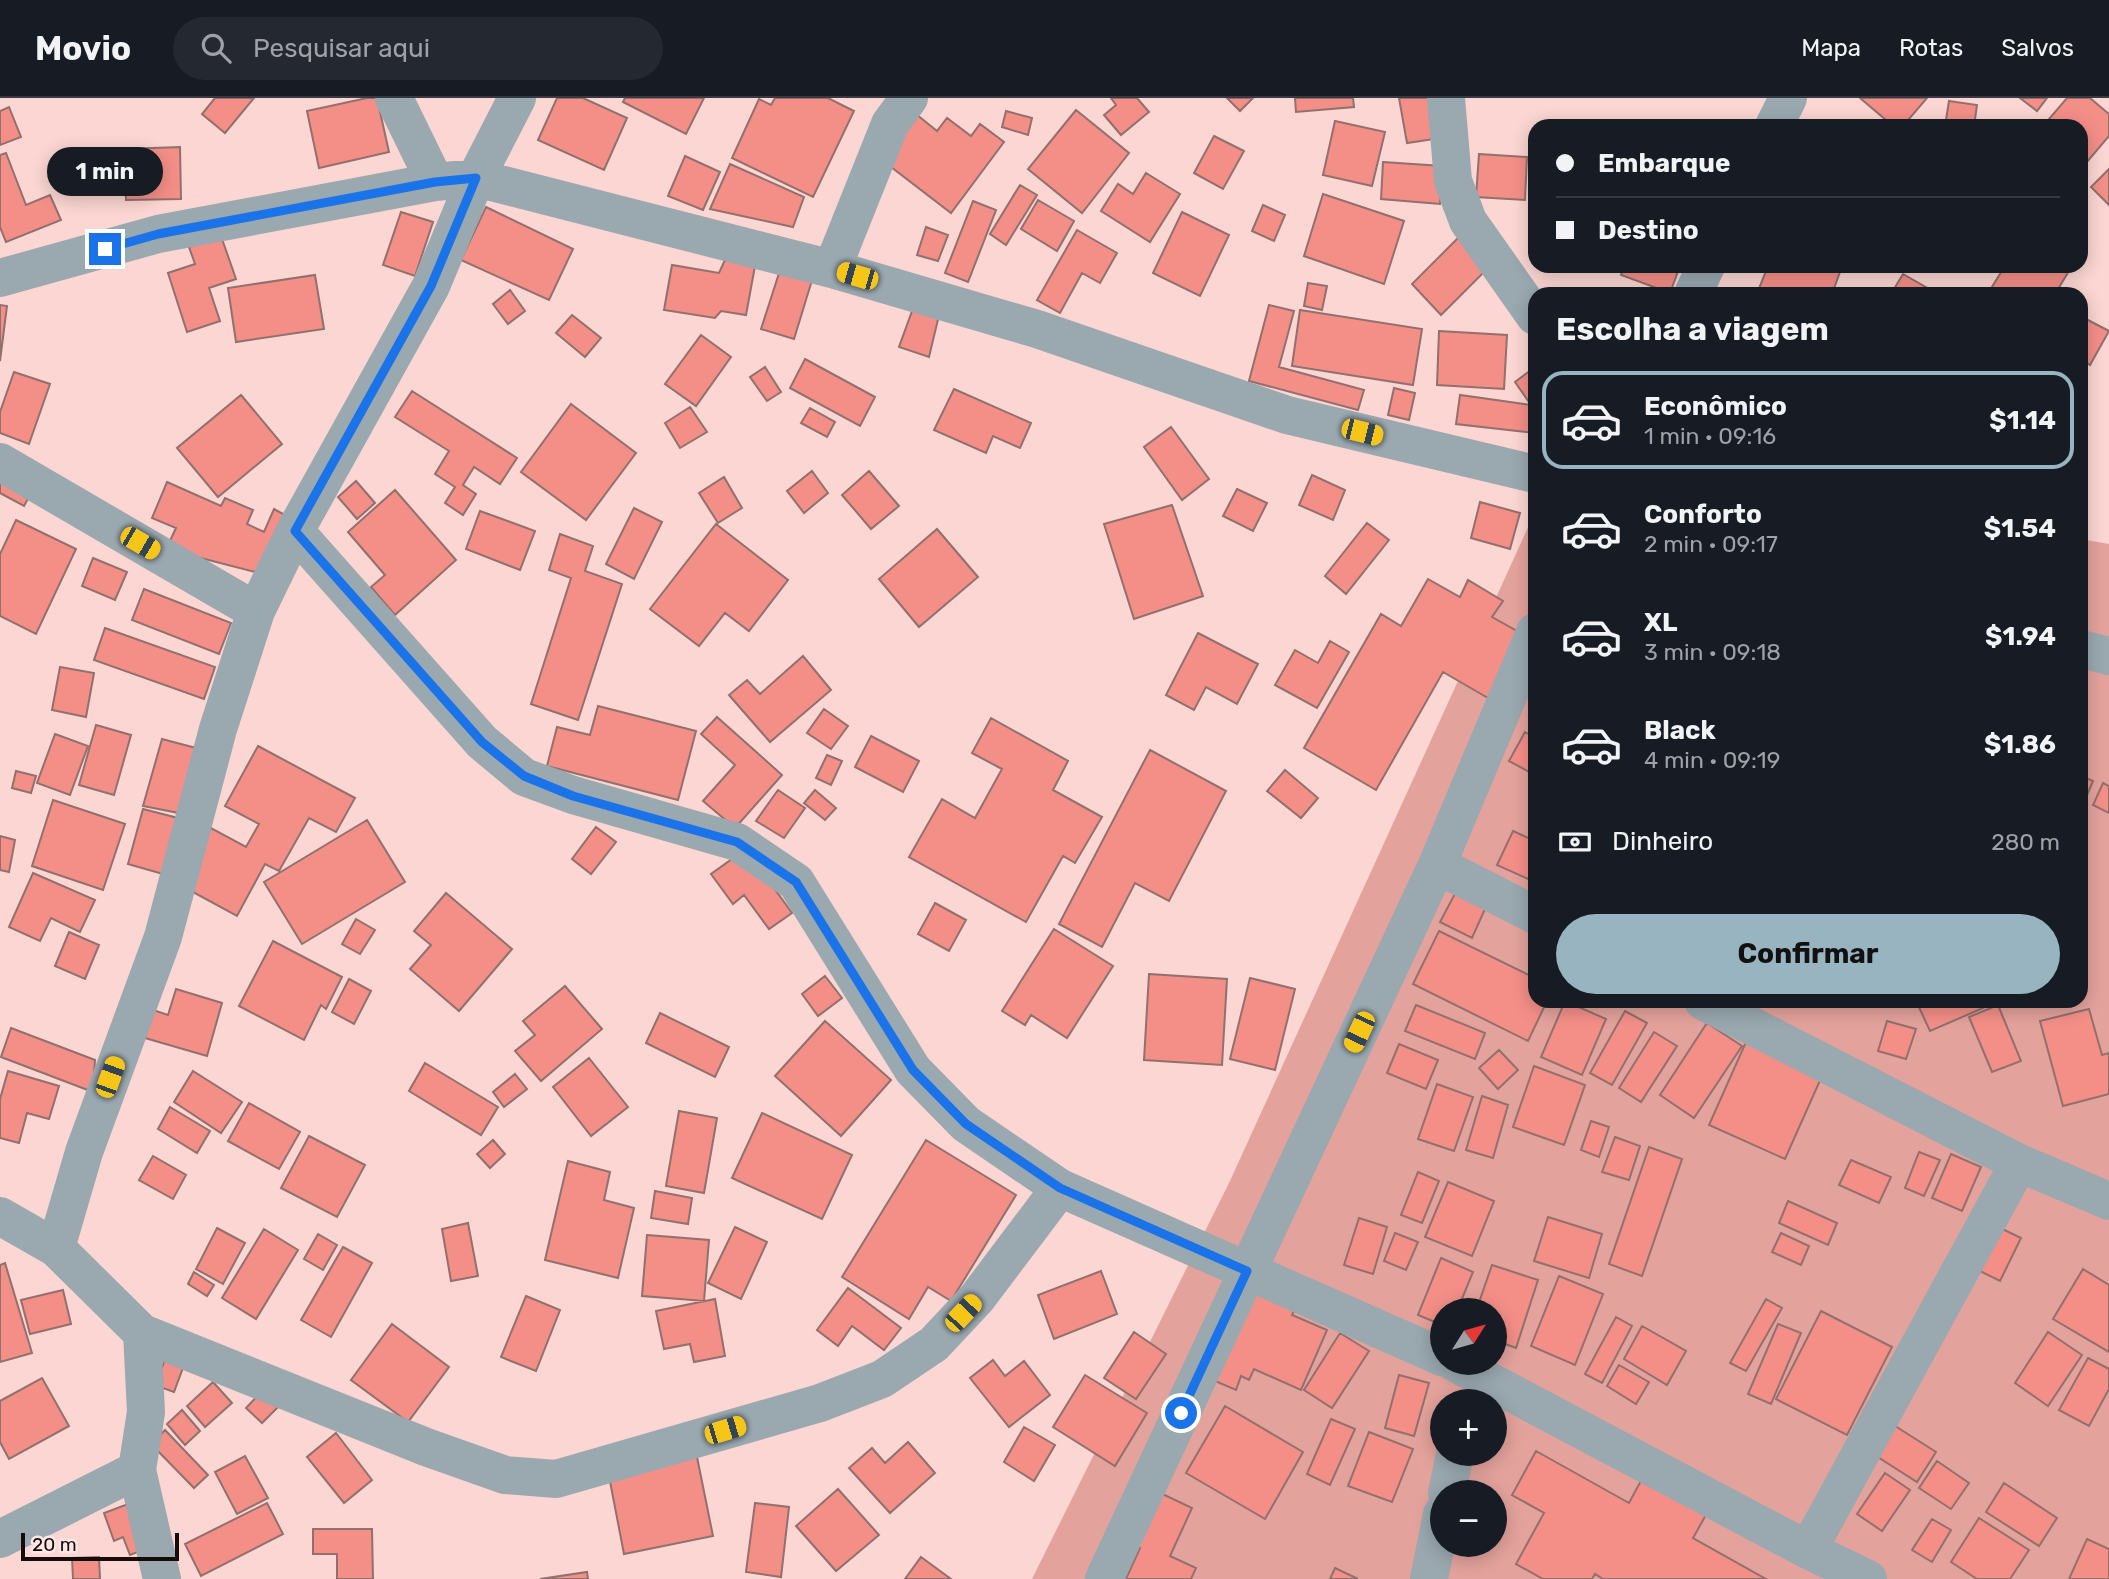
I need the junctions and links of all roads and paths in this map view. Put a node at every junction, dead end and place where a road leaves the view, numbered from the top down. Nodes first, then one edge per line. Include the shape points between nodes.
1 (394, 98) edge
2 (517, 98) edge
3 (909, 98) edge
4 (1446, 98) edge
5 (1788, 98) edge
6 (1778, 119) edge
7 (476, 178) junction
8 (435, 182) junction
9 (832, 269) junction
10 (0, 278) edge
11 (1528, 306) edge
12 (0, 462) edge
13 (1528, 472) edge
14 (295, 531) junction
15 (256, 611) junction
16 (1528, 649) edge
17 (2088, 651) edge
18 (2109, 656) edge
19 (1437, 864) junction
20 (1528, 911) edge
21 (1717, 1008) edge
22 (2019, 1163) junction
23 (1060, 1188) junction
24 (2109, 1201) edge
25 (0, 1216) edge
26 (56, 1248) junction
27 (1247, 1271) junction
28 (142, 1333) junction
29 (1430, 1359) edge
30 (1465, 1376) edge
31 (137, 1470) junction
32 (0, 1539) edge
33 (1808, 1550) junction
34 (1433, 1557) edge
35 (162, 1579) edge
36 (1104, 1579) edge
37 (1429, 1579) edge
38 (1868, 1579) edge

1 - 8 street
2 - 7 street
3 - 9 street via 890,124
4 - 11 street via 1453,181 1468,221
5 - 6 street
7 - 8 street
7 - 9 street
7 - 14 street via 431,286
8 - 10 street via 158,234
9 - 13 street via 1037,329 1287,415
12 - 15 street
14 - 15 street
14 - 23 street via 482,742 524,776 573,796 737,842 796,882 913,1070 966,1124
15 - 26 street via 218,729 163,937 84,1152
16 - 19 street
17 - 18 street
19 - 20 street
19 - 27 street
21 - 22 street
22 - 24 street
22 - 33 street
23 - 27 street
23 - 28 street via 934,1344 882,1379 820,1403 556,1479 505,1475 453,1457
25 - 26 street
26 - 28 street
27 - 29 street
27 - 36 street
28 - 31 street via 146,1412
30 - 33 street
31 - 32 street
31 - 35 street
33 - 38 street
34 - 37 street

